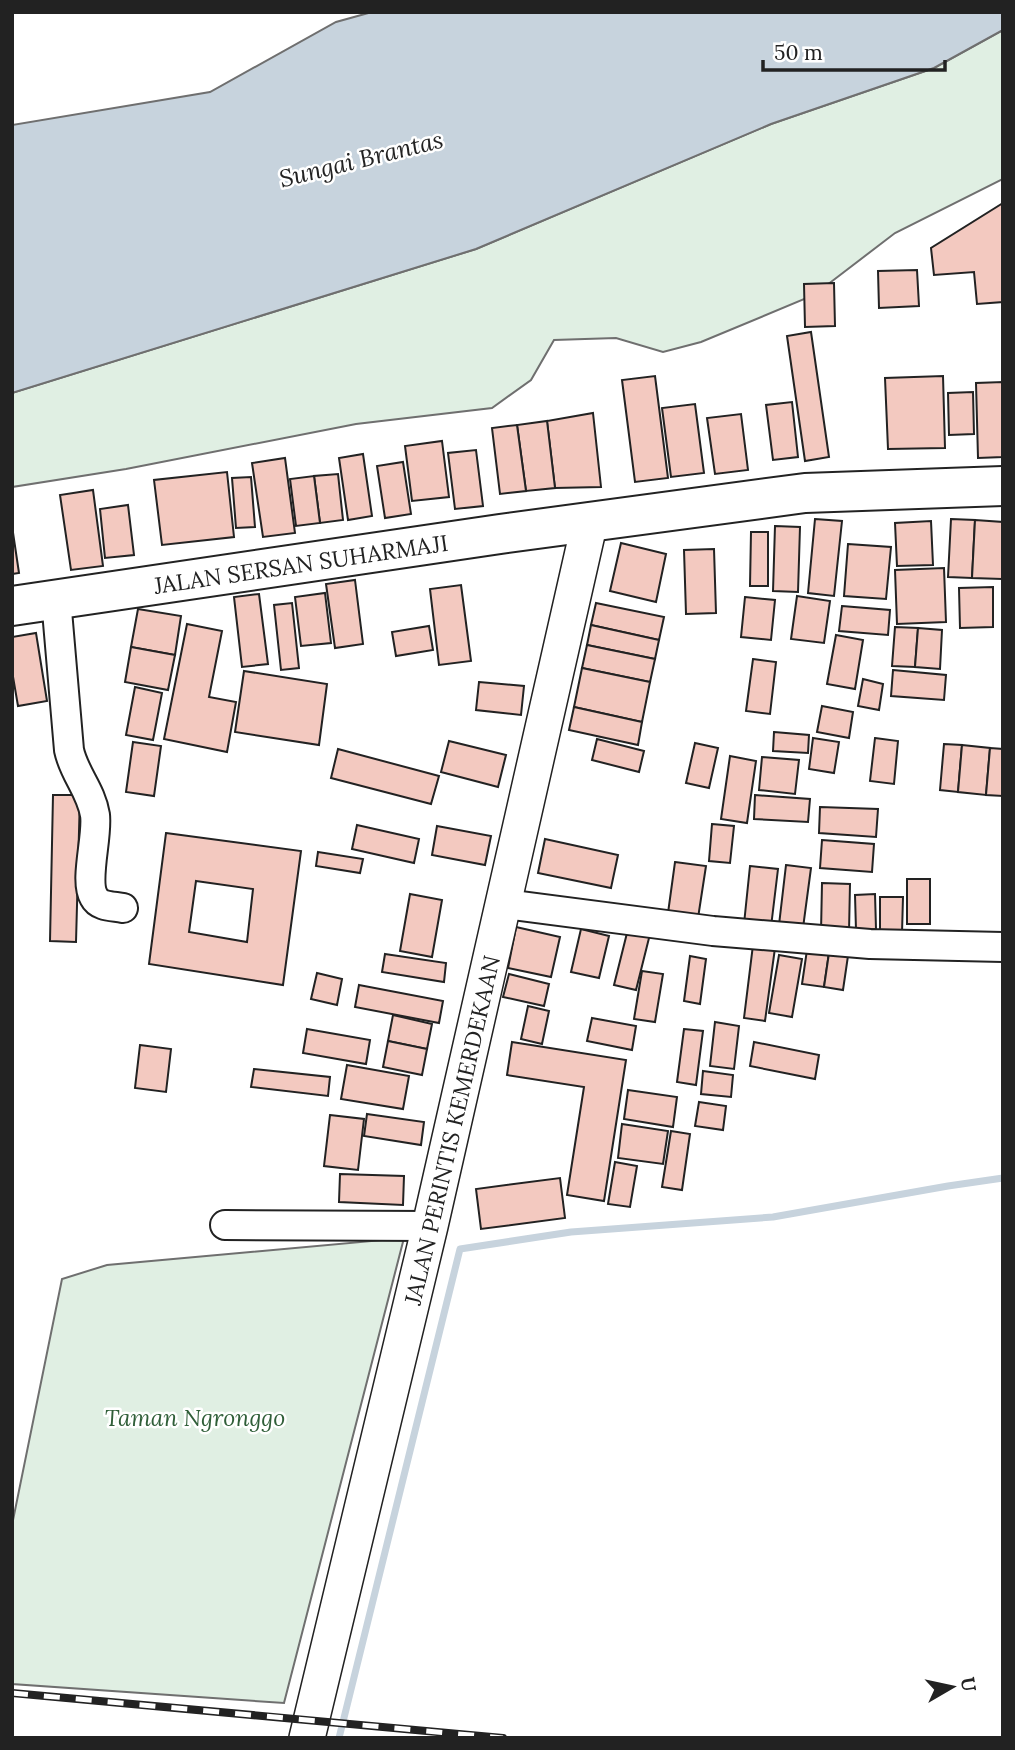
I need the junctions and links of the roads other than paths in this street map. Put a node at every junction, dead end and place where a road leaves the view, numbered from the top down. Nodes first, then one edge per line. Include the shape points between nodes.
1 (1003, 486) edge
2 (590, 522) junction
3 (56, 599) junction
4 (12, 606) edge
5 (505, 904) junction
6 (123, 908) dead end
7 (1003, 947) edge
8 (225, 1225) dead end
9 (430, 1226) junction
10 (307, 1738) edge

1 - 2 highway, JALAN SERSAN SUHARMAJI via 805,493
2 - 3 highway, JALAN SERSAN SUHARMAJI
2 - 5 main road, JALAN PERINTIS KEMERDEKAAN
3 - 4 highway, JALAN SERSAN SUHARMAJI
3 - 6 street via 69,750 72,766 87,786 95,817 92,896 100,904
5 - 7 street via 726,932 870,944
5 - 9 main road, JALAN PERINTIS KEMERDEKAAN
8 - 9 street
9 - 10 main road, JALAN PERINTIS KEMERDEKAAN

